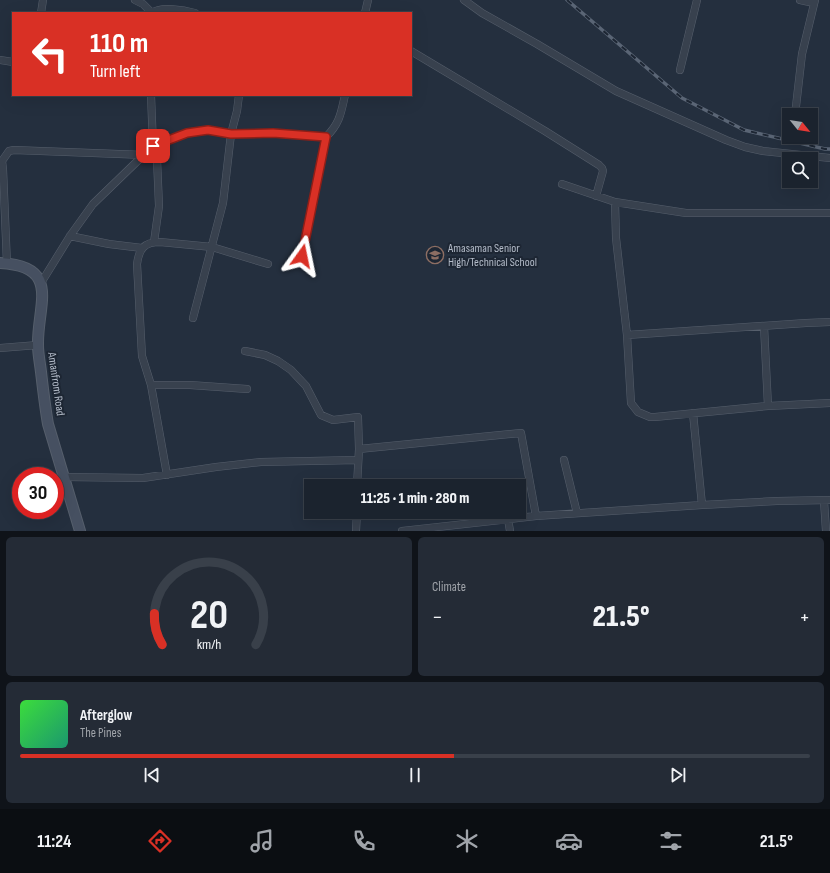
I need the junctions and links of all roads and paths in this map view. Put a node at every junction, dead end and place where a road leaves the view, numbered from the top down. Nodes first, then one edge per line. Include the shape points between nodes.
1 (43, 0) edge
2 (134, 0) edge
3 (368, 0) edge
4 (464, 0) edge
5 (697, 0) edge
6 (800, 0) edge
7 (815, 2) edge
8 (41, 12) edge
9 (151, 12) edge
10 (153, 12) edge
11 (192, 12) edge
12 (365, 12) edge
13 (412, 51) edge
14 (0, 60) edge
15 (12, 62) edge
16 (680, 70) dead end
17 (151, 96) edge
18 (239, 96) edge
19 (345, 96) edge
20 (796, 108) edge
21 (231, 134) junction
22 (326, 137) junction
23 (156, 145) junction
24 (145, 155) junction
25 (830, 158) edge
26 (562, 184) dead end
27 (596, 196) junction
28 (615, 202) junction
29 (830, 213) edge
30 (70, 236) junction
31 (154, 242) junction
32 (212, 247) junction
33 (142, 248) junction
34 (302, 256) dead end
35 (3, 263) edge
36 (268, 264) dead end
37 (41, 283) junction
38 (193, 318) dead end
39 (830, 322) edge
40 (764, 326) junction
41 (627, 336) junction
42 (38, 344) junction
43 (0, 348) edge
44 (245, 350) dead end
45 (151, 385) junction
46 (247, 389) dead end
47 (830, 403) edge
48 (768, 406) junction
49 (693, 413) junction
50 (359, 449) junction
51 (358, 460) junction
52 (564, 460) dead end
53 (61, 467) edge
54 (167, 475) junction
55 (64, 477) joint
56 (357, 479) edge
57 (827, 501) edge
58 (702, 505) junction
59 (577, 513) junction
60 (536, 516) junction
61 (526, 517) edge
62 (357, 519) edge
63 (508, 519) joint
64 (431, 530) edge
65 (80, 531) edge
66 (356, 531) edge
67 (402, 531) edge
68 (510, 531) edge
69 (826, 531) edge

1 - 8 street
2 - 9 street
3 - 12 street
4 - 25 street via 616,91 726,140 763,151
5 - 16 street
6 - 7 street
7 - 20 street via 802,54
10 - 11 street via 156,9
13 - 27 street via 599,165 603,171
14 - 15 street
17 - 23 street
18 - 21 street
19 - 22 street via 339,120
21 - 22 street via 273,133
21 - 23 street via 208,130 187,133
21 - 32 street via 223,203
22 - 34 street
23 - 24 street
23 - 31 street via 159,201
24 - 30 street via 93,204
24 - 35 street via 14,150 9,152 2,161
26 - 27 street
27 - 28 street
28 - 29 street via 686,213
28 - 41 street via 616,238
30 - 33 street
30 - 37 street
31 - 32 street
31 - 33 street
32 - 36 street
32 - 38 street
33 - 45 street via 138,254 137,264 142,356
35 - 37 street via 24,267
37 - 42 street, Amanfrom Road
39 - 40 street
40 - 41 street
40 - 48 street
41 - 49 street via 631,403 634,408 650,417
42 - 43 street
42 - 53 street, Amanfrom Road via 48,424
44 - 50 street via 265,355 291,370 306,386 321,415 333,420 358,417
45 - 46 street
45 - 54 street
47 - 48 street
48 - 49 street
49 - 58 street
50 - 51 street
50 - 60 street via 521,433
51 - 54 street via 261,462
51 - 56 street
52 - 59 street
54 - 55 street via 143,478
55 - 65 street, Amanfrom Road
57 - 58 street
57 - 69 street
58 - 59 street
59 - 60 street
60 - 61 street
62 - 66 street
63 - 64 street
63 - 68 street
64 - 67 street

